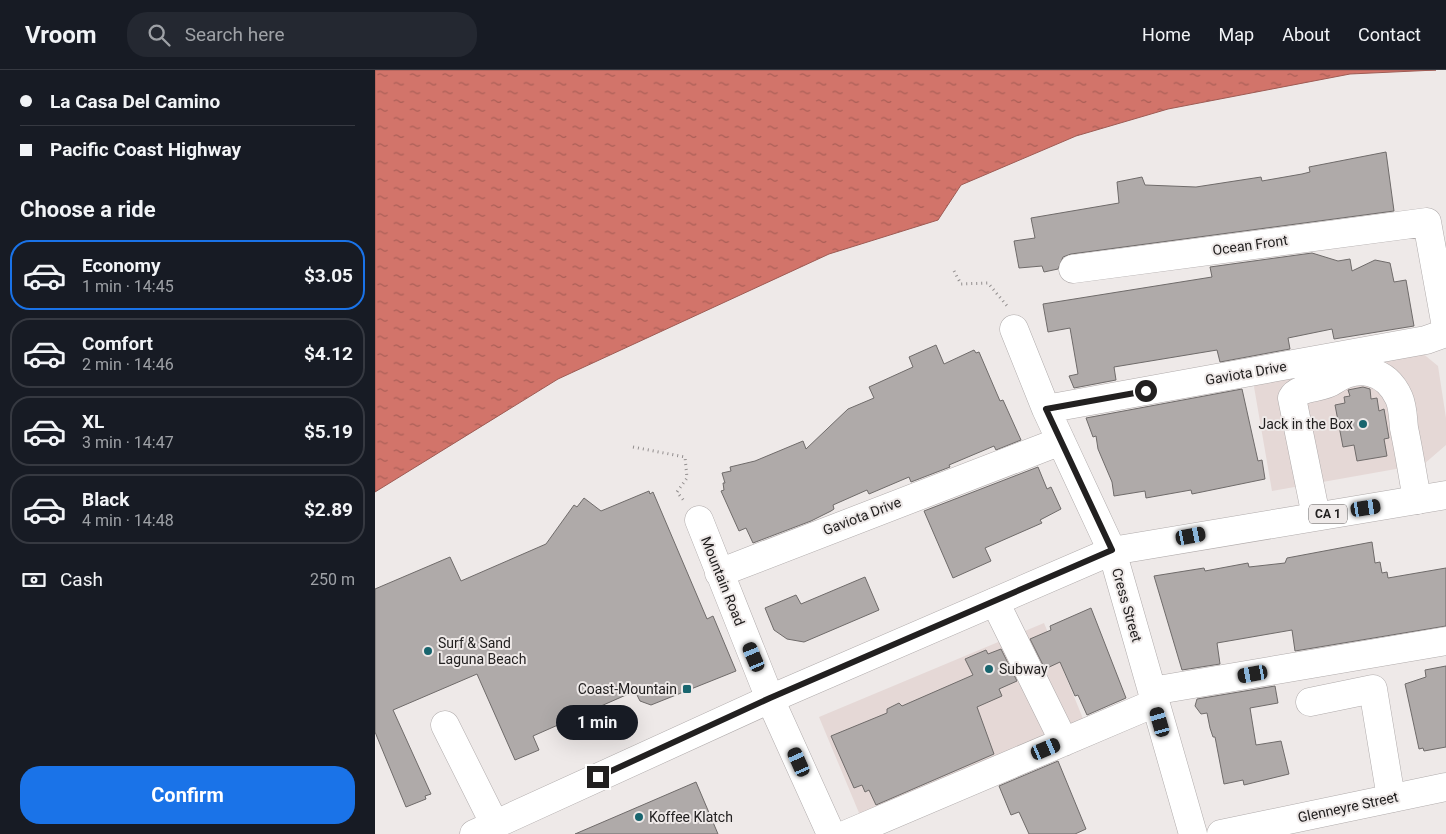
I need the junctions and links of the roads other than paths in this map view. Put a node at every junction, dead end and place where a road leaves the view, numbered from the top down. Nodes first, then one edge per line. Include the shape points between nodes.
1 (1073, 269) dead end
2 (1013, 321) road end
3 (1446, 327) edge
4 (1446, 334) edge
5 (1046, 409) junction
6 (1061, 441) junction
7 (1446, 495) edge
8 (1417, 500) junction
9 (693, 512) road end
10 (1316, 516) junction
11 (1112, 550) junction
12 (719, 573) junction
13 (995, 602) junction
14 (1446, 641) edge
15 (1153, 697) junction
16 (770, 698) junction
17 (1311, 702) dead end
18 (445, 725) dead end
19 (1064, 742) junction
20 (1446, 787) edge
21 (1391, 798) junction
22 (484, 829) edge
23 (831, 834) edge
24 (847, 834) edge
25 (1193, 834) edge
26 (1221, 834) edge

1 - 3 main road, Ocean Front via 1427,222
2 - 5 main road, Cress Street
4 - 5 main road, Gaviota Drive
5 - 6 main road, Cress Street
6 - 11 main road, Cress Street
6 - 12 main road, Gaviota Drive
7 - 8 main road, CA 1
8 - 10 main road, CA 1
8 - 10 main road via 1400,400 1375,372 1361,370 1344,373 1327,386 1294,394 1291,404
9 - 12 main road, Mountain Road
10 - 11 main road, CA 1
11 - 13 main road, CA 1
11 - 15 main road, Cress Street
12 - 16 main road, Mountain Road
13 - 16 main road, CA 1
13 - 19 main road
14 - 15 main road
15 - 19 main road
15 - 25 main road, Cress Street
16 - 22 main road, CA 1
16 - 23 main road, Mountain Road
17 - 21 main road via 1373,689
18 - 22 main road
19 - 24 main road
20 - 21 main road, Glenneyre Street
21 - 26 main road, Glenneyre Street

